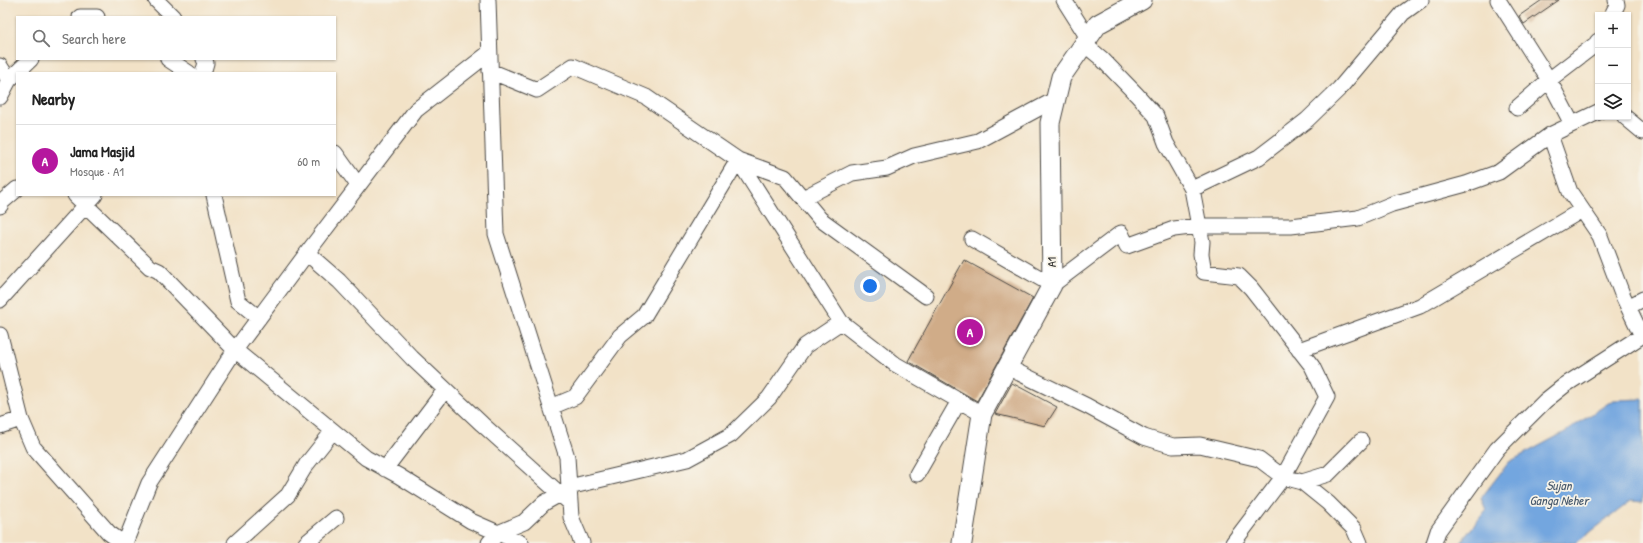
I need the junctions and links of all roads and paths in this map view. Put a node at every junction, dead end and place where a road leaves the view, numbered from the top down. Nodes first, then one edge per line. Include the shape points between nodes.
1 (156, 0) edge
2 (488, 0) edge
3 (1064, 0) edge
4 (1142, 0) edge
5 (1421, 0) edge
6 (1498, 0) edge
7 (1616, 0) edge
8 (1613, 12) edge
9 (172, 16) edge
10 (1086, 41) junction
11 (1595, 45) edge
12 (490, 53) junction
13 (30, 60) edge
14 (170, 60) edge
15 (204, 60) edge
16 (0, 66) edge
17 (490, 71) junction
18 (17, 72) edge
19 (188, 72) edge
20 (203, 72) edge
21 (16, 73) edge
22 (9, 80) junction
23 (1549, 80) junction
24 (0, 97) edge
25 (1056, 99) junction
26 (1517, 108) dead end
27 (1595, 113) edge
28 (1629, 120) edge
29 (1572, 124) junction
30 (1643, 132) edge
31 (1550, 135) junction
32 (336, 154) edge
33 (738, 160) junction
34 (358, 185) junction
35 (1192, 188) junction
36 (16, 190) edge
37 (214, 196) edge
38 (85, 198) edge
39 (803, 198) junction
40 (1, 203) edge
41 (1582, 210) junction
42 (1199, 226) junction
43 (972, 240) dead end
44 (307, 253) junction
45 (1052, 285) junction
46 (926, 296) dead end
47 (1643, 299) edge
48 (0, 300) edge
49 (1628, 307) junction
50 (259, 318) junction
51 (841, 322) junction
52 (0, 335) edge
53 (1643, 336) edge
54 (235, 350) junction
55 (1299, 350) junction
56 (1007, 367) junction
57 (445, 390) junction
58 (958, 401) junction
59 (551, 407) junction
60 (982, 414) junction
61 (21, 420) junction
62 (0, 426) edge
63 (333, 431) junction
64 (1361, 441) dead end
65 (385, 469) junction
66 (918, 474) dead end
67 (1283, 477) junction
68 (1302, 482) junction
69 (566, 495) junction
70 (336, 518) dead end
71 (494, 538) edge
72 (124, 543) edge
73 (235, 543) edge
74 (306, 543) edge
75 (521, 543) edge
76 (582, 543) edge
77 (962, 543) edge
78 (1233, 543) edge
79 (1360, 543) edge
80 (1434, 543) edge

1 - 9 street
2 - 12 street
3 - 10 street
4 - 10 main road, A1 via 1098,24
5 - 35 street via 1403,13 1339,89 1307,120 1259,157
6 - 23 street
7 - 8 street
10 - 25 main road, A1 via 1061,77
10 - 35 street via 1156,116 1166,142
11 - 23 street
12 - 17 street
12 - 34 street via 416,110
13 - 18 street
14 - 19 street
15 - 20 street
16 - 22 street
17 - 33 street via 537,90 573,66 646,97
17 - 59 street via 496,234
21 - 22 street
22 - 24 street
23 - 26 street
23 - 29 street
25 - 39 street via 978,141 914,156 887,168 852,173
25 - 45 main road, A1 via 1050,123
27 - 29 street
28 - 30 street
29 - 31 street
31 - 41 street via 1570,192
31 - 42 street via 1499,172 1466,184 1392,204 1358,218 1291,226
32 - 34 street
33 - 39 street via 785,177
33 - 51 street
33 - 59 street via 644,316 620,336 575,397
34 - 44 street
35 - 42 street
36 - 40 street
37 - 50 street via 238,301
38 - 48 street
38 - 54 street via 150,267 160,271
39 - 46 street via 820,219
41 - 49 street via 1600,236
41 - 55 street via 1420,306
42 - 45 street via 1174,229 1127,246 1121,233
42 - 55 street via 1204,272 1239,276
43 - 45 street
44 - 50 street
44 - 57 street
45 - 56 main road, A1
47 - 49 street
49 - 53 street
50 - 54 street
51 - 58 street via 895,364
51 - 69 street via 805,346 768,398 731,434 687,459
52 - 61 street
53 - 80 street via 1565,385 1545,401 1497,449 1438,531
54 - 63 street
54 - 72 street via 149,483
55 - 67 street via 1312,366 1327,397
56 - 60 main road, A1
56 - 67 street via 1144,436 1173,446 1200,445 1259,459
57 - 65 street
57 - 69 street
58 - 60 street
58 - 66 street
59 - 69 street via 567,457
60 - 77 main road, A1
61 - 62 street
61 - 72 street via 33,447 109,533
63 - 65 street via 366,458
63 - 73 street via 306,465 288,495
64 - 68 street via 1328,474
65 - 71 street
67 - 68 street
67 - 78 street
68 - 79 street via 1354,529
69 - 71 street via 544,503 524,522
69 - 76 street via 570,517
70 - 74 street
71 - 75 street

